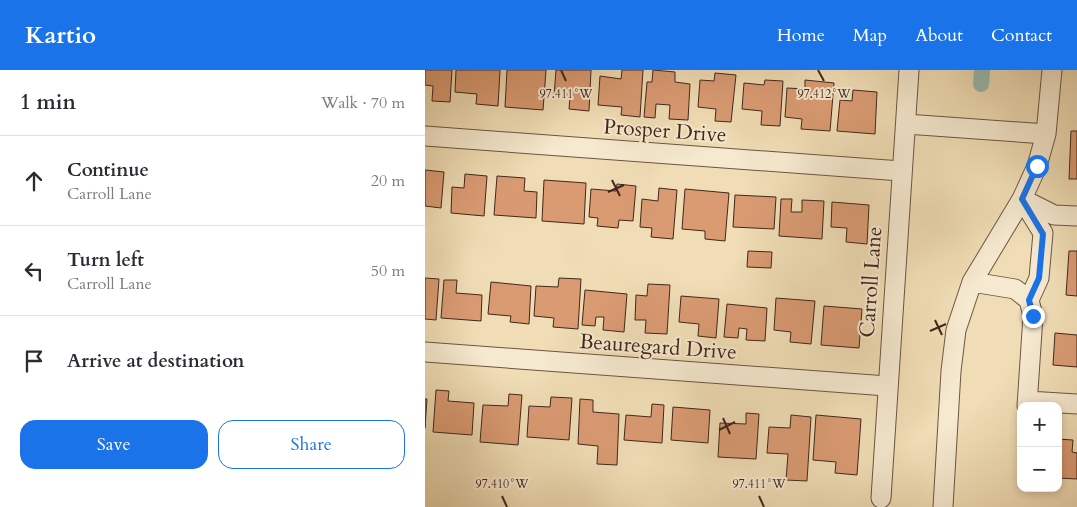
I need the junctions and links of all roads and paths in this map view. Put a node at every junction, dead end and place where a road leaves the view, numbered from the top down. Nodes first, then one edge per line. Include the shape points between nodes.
1 (909, 70) edge
2 (1052, 70) edge
3 (906, 124) junction
4 (1045, 134) junction
5 (425, 136) edge
6 (901, 171) junction
7 (1022, 199) junction
8 (1077, 216) edge
9 (972, 282) junction
10 (1029, 300) junction
11 (425, 352) edge
12 (887, 386) junction
13 (1027, 402) edge
14 (1062, 404) edge
15 (1077, 404) edge
16 (881, 498) dead end
17 (943, 507) edge

1 - 3 street, Carroll Lane
2 - 4 street
3 - 4 street
3 - 6 street, Carroll Lane
4 - 7 street via 1037,166
5 - 6 street, Prosper Drive
6 - 12 street, Carroll Lane
7 - 8 street via 1054,215
7 - 9 street
7 - 10 street via 1043,234 1039,278
9 - 10 street via 1015,289
9 - 17 street via 956,330
10 - 13 street via 1033,316
11 - 12 street, Beauregard Drive
12 - 16 street, Carroll Lane
14 - 15 street

